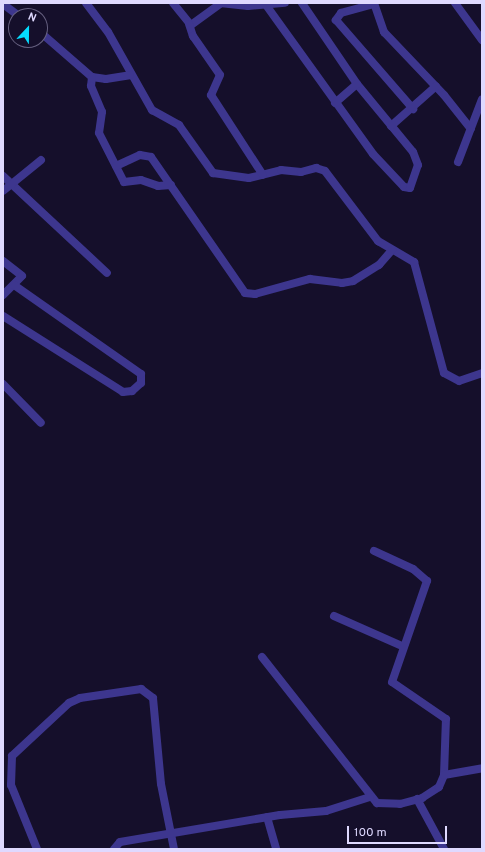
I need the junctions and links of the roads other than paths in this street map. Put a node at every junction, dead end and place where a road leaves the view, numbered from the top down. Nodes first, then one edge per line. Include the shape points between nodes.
1 (86, 3) edge
2 (173, 3) edge
3 (220, 3) edge
4 (284, 3) edge
5 (302, 3) edge
6 (374, 3) edge
7 (456, 3) edge
8 (248, 5) edge
9 (266, 5) junction
10 (189, 24) junction
11 (48, 39) edge
12 (482, 40) edge
13 (130, 75) junction
14 (92, 77) junction
15 (357, 84) junction
16 (436, 86) junction
17 (482, 99) edge
18 (335, 103) junction
19 (413, 109) junction
20 (391, 126) junction
21 (471, 129) junction
22 (41, 160) dead end
23 (458, 162) dead end
24 (116, 166) junction
25 (263, 175) junction
26 (3, 176) edge
27 (11, 183) junction
28 (171, 185) junction
29 (3, 191) edge
30 (392, 250) junction
31 (3, 261) edge
32 (107, 273) dead end
33 (14, 286) junction
34 (3, 295) edge
35 (3, 316) edge
36 (482, 373) edge
37 (3, 384) edge
38 (41, 423) dead end
39 (374, 551) dead end
40 (334, 616) dead end
41 (402, 646) junction
42 (262, 657) dead end
43 (6, 762) edge
44 (482, 768) edge
45 (444, 775) junction
46 (370, 797) junction
47 (417, 799) junction
48 (267, 817) junction
49 (171, 833) junction
50 (37, 849) edge
51 (114, 849) edge
52 (174, 849) edge
53 (276, 849) edge
54 (444, 849) edge

1 - 13 street via 108,32
2 - 10 street
3 - 8 street
3 - 10 street
4 - 9 street
5 - 15 street
6 - 16 street via 384,32
6 - 19 street via 341,13 336,20
7 - 12 street
8 - 9 street
9 - 18 street
10 - 25 street via 193,36 220,75 211,95
11 - 14 street
13 - 14 street via 106,79
13 - 25 street via 155,114 179,125 213,173 236,178
14 - 24 street via 92,86 102,112 99,133
15 - 18 street
15 - 20 street
16 - 19 street
16 - 21 street
17 - 21 street
18 - 20 street via 406,189 412,187 417,160
19 - 20 street
21 - 23 street
22 - 27 street
24 - 28 street via 127,183 141,180 158,186
24 - 28 street via 146,154
25 - 30 street via 316,168 325,171 378,241
26 - 27 street
27 - 29 street
27 - 32 street
28 - 30 street via 245,293 256,294 310,278 342,283 353,281 379,265
30 - 36 street via 414,262 444,373 459,381
31 - 33 street via 22,276
33 - 34 street
33 - 35 street via 141,374 137,388 123,392
37 - 38 street
39 - 41 street via 413,569 427,581 413,628
40 - 41 street
41 - 45 street via 392,682 443,714
42 - 46 street
43 - 49 street via 33,733 69,703 86,697 147,690 153,698 161,784
43 - 50 street via 14,795
44 - 45 street
45 - 47 street via 432,793
46 - 47 street via 386,805
46 - 48 street via 326,811
47 - 54 street
48 - 49 street
48 - 53 street
49 - 51 street via 120,842
49 - 52 street

